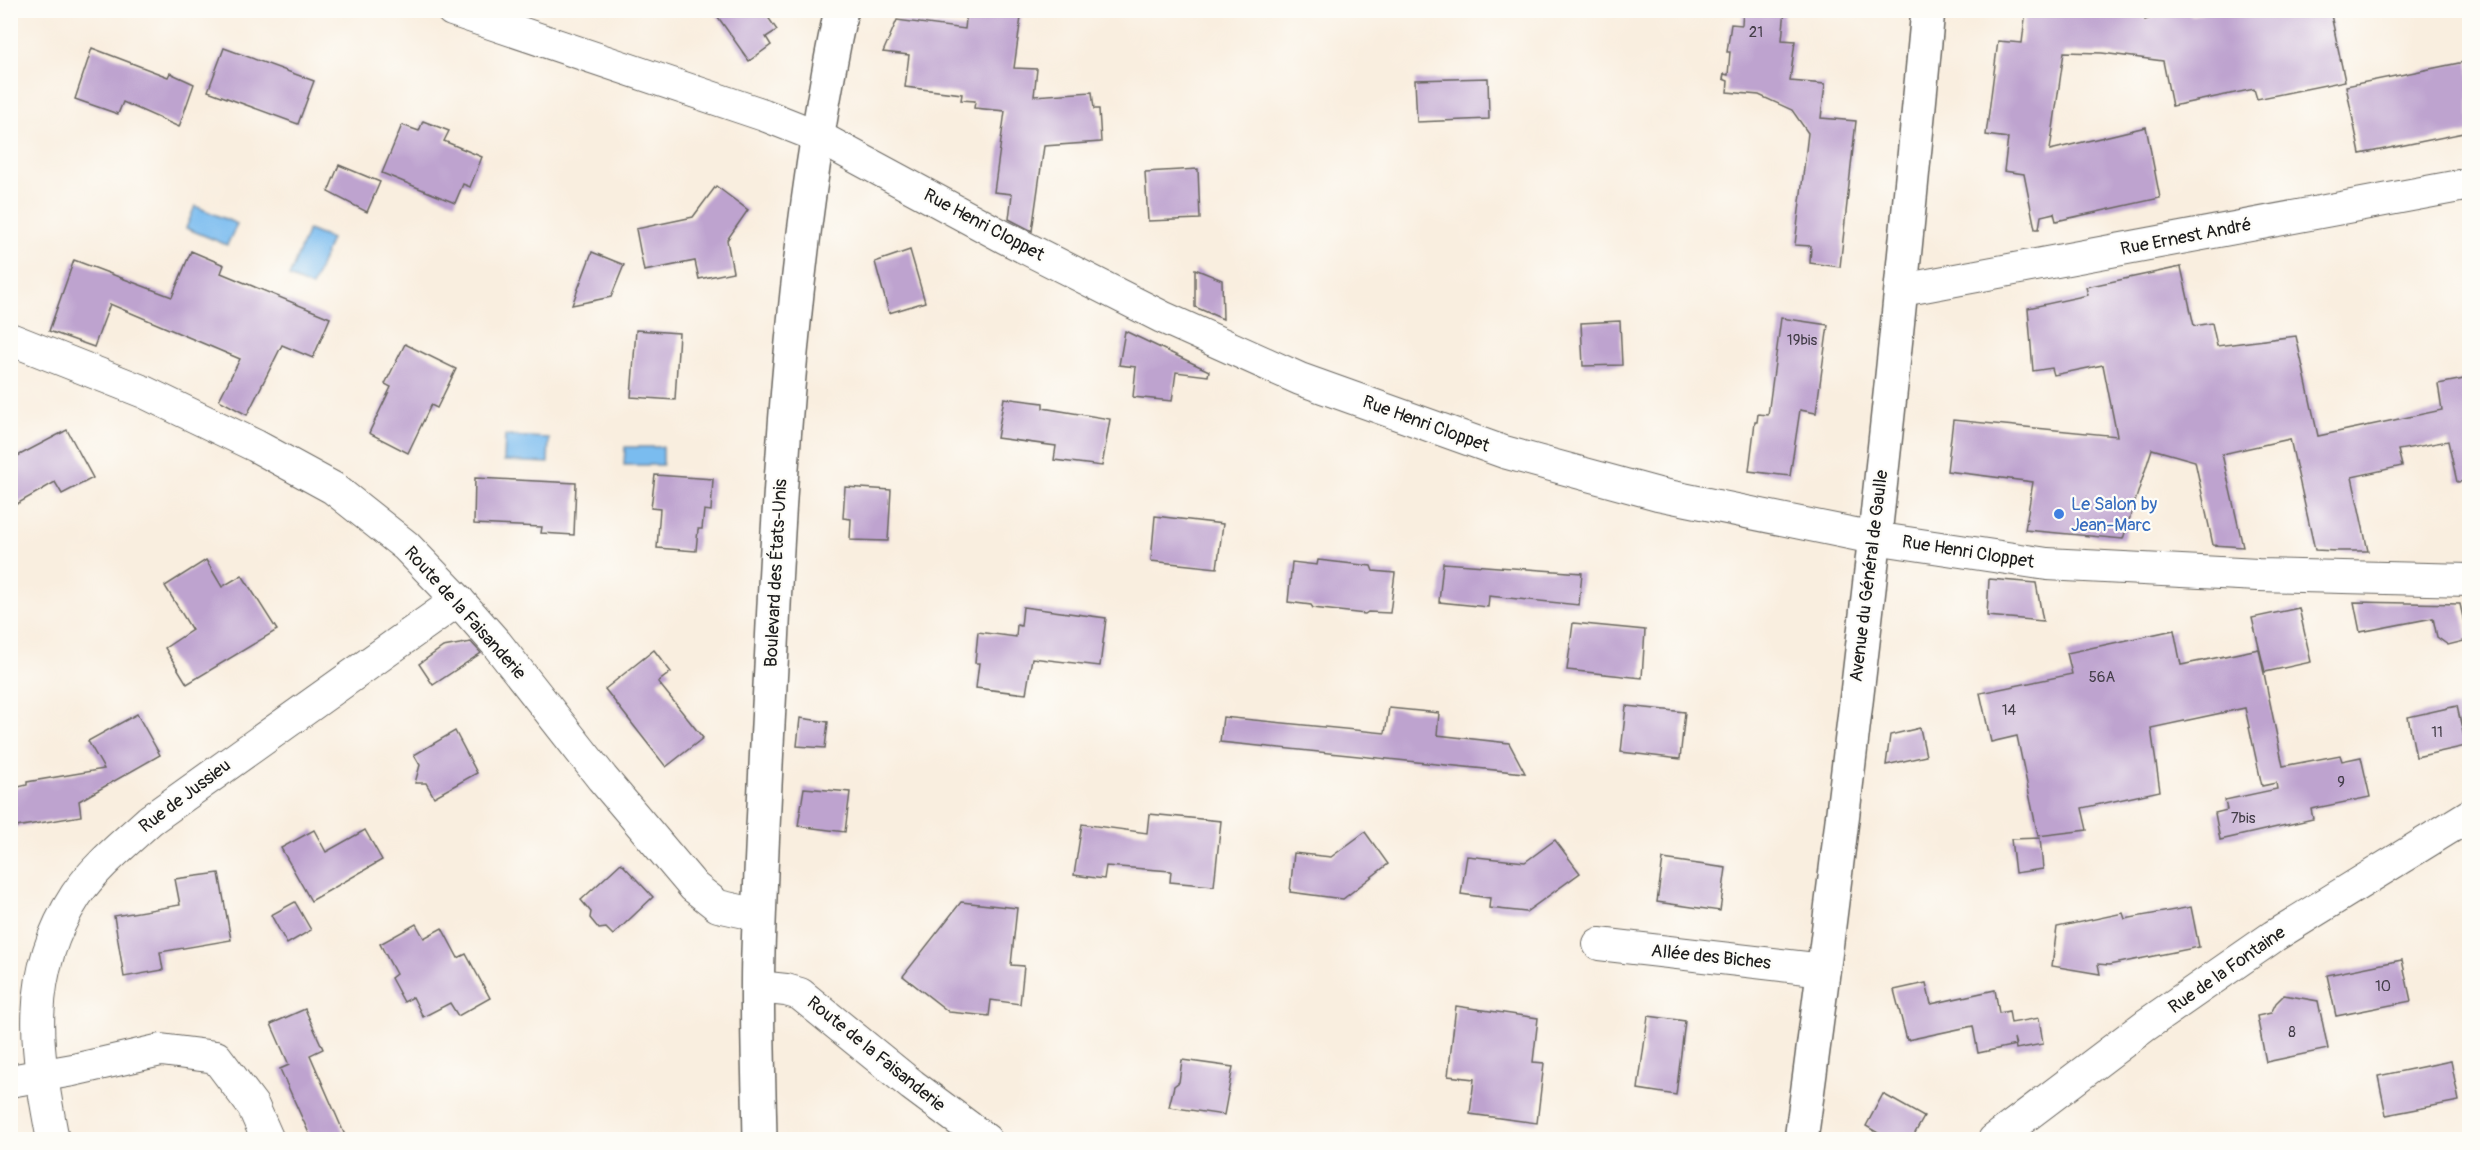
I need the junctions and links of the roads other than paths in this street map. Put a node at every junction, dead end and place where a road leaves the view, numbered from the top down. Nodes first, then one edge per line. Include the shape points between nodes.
1 (453, 10) edge
2 (841, 10) edge
3 (1928, 10) edge
4 (817, 136) junction
5 (2469, 184) edge
6 (1902, 290) junction
7 (10, 339) edge
8 (1874, 538) junction
9 (2469, 580) edge
10 (458, 600) junction
11 (2469, 815) edge
12 (759, 915) junction
13 (1599, 944) dead end
14 (1824, 970) junction
15 (758, 987) junction
16 (41, 1076) junction
17 (10, 1081) edge
18 (54, 1140) edge
19 (268, 1140) edge
20 (760, 1140) edge
21 (986, 1140) edge
22 (1801, 1140) edge
23 (1994, 1140) edge

1 - 4 street, Rue Henri Cloppet
2 - 4 street, Boulevard des États-Unis
3 - 6 street, Avenue du Général de Gaulle
4 - 8 street, Rue Henri Cloppet via 1152,312 1300,379 1504,452 1658,494
4 - 12 street, Boulevard des États-Unis via 791,344 777,538
5 - 6 street, Rue Ernest André
6 - 8 street, Avenue du Général de Gaulle
7 - 10 street, Route de la Faisanderie via 144,392 333,488 406,546
8 - 9 street, Rue Henri Cloppet via 2047,564
8 - 14 street, Avenue du Général de Gaulle
10 - 12 street, Route de la Faisanderie via 694,886 718,906
10 - 16 street, Rue de Jussieu via 150,820 76,895 55,936 41,980 37,1039
11 - 23 street, Rue de la Fontaine via 2274,936 2146,1025
12 - 15 street, Boulevard des États-Unis
13 - 14 street, Allée des Biches
14 - 22 street, Avenue du Général de Gaulle
15 - 20 street, Boulevard des États-Unis
15 - 21 street, Route de la Faisanderie via 800,994
16 - 17 street
16 - 18 street, Rue de Jussieu
16 - 19 street via 161,1050 216,1057 253,1106

